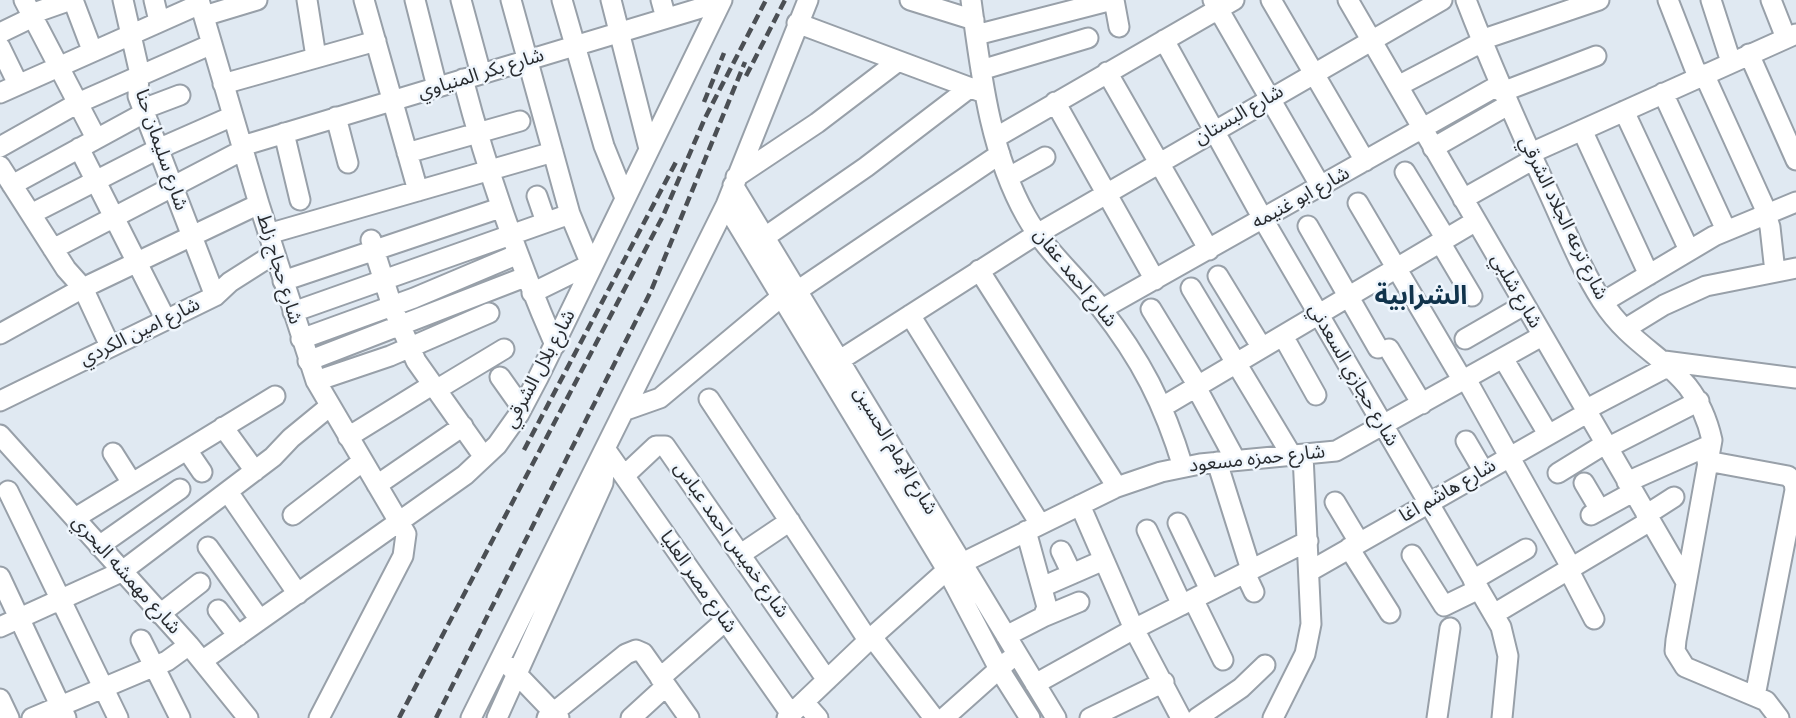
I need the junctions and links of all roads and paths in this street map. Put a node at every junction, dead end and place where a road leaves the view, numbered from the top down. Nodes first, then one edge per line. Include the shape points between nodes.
1 (72, 0) edge
2 (123, 0) edge
3 (154, 0) edge
4 (307, 0) edge
5 (364, 0) edge
6 (415, 0) edge
7 (461, 0) edge
8 (511, 0) edge
9 (562, 0) edge
10 (611, 0) edge
11 (808, 0) edge
12 (910, 0) edge
13 (971, 0) edge
14 (1113, 0) edge
15 (1272, 0) edge
16 (1348, 0) edge
17 (1466, 0) edge
18 (1599, 0) edge
19 (1668, 0) edge
20 (1711, 0) edge
21 (1771, 0) edge
22 (247, 1) edge
23 (715, 2) edge
24 (1222, 3) edge
25 (1429, 3) edge
26 (1578, 3) edge
27 (201, 6) edge
28 (664, 9) edge
29 (1541, 9) edge
30 (29, 10) edge
31 (159, 21) junction
32 (796, 23) junction
33 (1119, 27) dead end
34 (975, 28) junction
35 (619, 32) junction
36 (0, 33) edge
37 (130, 34) junction
38 (1793, 35) edge
39 (1088, 38) dead end
40 (1371, 39) junction
41 (1164, 40) junction
42 (376, 41) junction
43 (1482, 41) junction
44 (212, 44) junction
45 (575, 46) junction
46 (0, 47) edge
47 (92, 50) junction
48 (1596, 56) dead end
49 (316, 57) junction
50 (1740, 58) junction
51 (527, 60) junction
52 (897, 62) junction
53 (58, 65) junction
54 (981, 70) junction
55 (1107, 72) junction
56 (1313, 72) junction
57 (139, 75) junction
58 (472, 76) junction
59 (1701, 76) junction
60 (223, 84) junction
61 (1398, 86) junction
62 (437, 87) junction
63 (9, 89) edge
64 (976, 90) junction
65 (1663, 93) junction
66 (1503, 94) junction
67 (180, 95) dead end
68 (1269, 98) junction
69 (393, 100) junction
70 (1055, 102) junction
71 (78, 103) junction
72 (144, 111) junction
73 (1624, 111) junction
74 (233, 116) junction
75 (335, 117) junction
76 (520, 121) dead end
77 (1215, 129) junction
78 (1422, 129) junction
79 (1582, 130) junction
80 (284, 133) junction
81 (477, 133) junction
82 (96, 138) junction
83 (998, 146) junction
84 (0, 147) edge
85 (79, 148) junction
86 (242, 148) junction
87 (1433, 148) junction
88 (158, 149) junction
89 (649, 149) junction
90 (553, 152) junction
91 (407, 153) junction
92 (1532, 156) junction
93 (1045, 157) dead end
94 (1796, 160) edge
95 (1366, 161) junction
96 (1158, 162) junction
97 (348, 163) dead end
98 (0, 166) edge
99 (487, 171) junction
100 (1405, 172) dead end
101 (1009, 177) junction
102 (95, 180) junction
103 (734, 181) junction
104 (12, 185) junction
105 (172, 185) junction
106 (1321, 187) junction
107 (418, 191) junction
108 (1106, 193) junction
109 (537, 196) dead end
110 (625, 198) junction
111 (1463, 199) junction
112 (300, 200) dead end
113 (1796, 202) edge
114 (1358, 203) dead end
115 (259, 204) junction
116 (726, 205) junction
117 (500, 208) junction
118 (31, 214) junction
119 (570, 214) junction
120 (1766, 214) junction
121 (113, 216) junction
122 (1263, 219) junction
123 (1476, 221) junction
124 (546, 222) junction
125 (1308, 226) dead end
126 (1726, 230) junction
127 (268, 233) junction
128 (1037, 234) junction
129 (510, 235) junction
130 (192, 236) junction
131 (765, 237) junction
132 (1443, 240) junction
133 (372, 245) junction
134 (53, 249) junction
135 (1209, 250) junction
136 (1689, 250) junction
137 (274, 254) junction
138 (516, 255) junction
139 (136, 262) junction
140 (591, 265) junction
141 (1397, 268) junction
142 (1796, 268) edge
143 (979, 270) junction
144 (1775, 272) junction
145 (1649, 275) junction
146 (1217, 276) dead end
147 (382, 280) junction
148 (1155, 280) junction
149 (283, 281) junction
150 (529, 285) junction
151 (83, 288) junction
152 (1191, 288) dead end
153 (789, 294) junction
154 (215, 296) junction
155 (1472, 296) dead end
156 (1348, 297) junction
157 (1603, 302) junction
158 (1524, 305) junction
159 (391, 306) junction
160 (1102, 309) junction
161 (1151, 309) dead end
162 (293, 312) junction
163 (489, 313) dead end
164 (1319, 314) junction
165 (910, 315) junction
166 (166, 320) junction
167 (399, 326) junction
168 (1625, 329) junction
169 (0, 334) edge
170 (1283, 336) junction
171 (1542, 336) junction
172 (301, 339) junction
173 (1465, 339) dead end
174 (555, 345) junction
175 (110, 346) junction
176 (409, 348) junction
177 (1262, 348) junction
178 (504, 349) dead end
179 (1503, 358) junction
180 (840, 360) junction
181 (309, 361) junction
182 (1237, 363) junction
183 (1666, 363) junction
184 (500, 377) dead end
185 (1796, 378) edge
186 (1465, 380) junction
187 (316, 381) junction
188 (434, 387) junction
189 (1197, 387) junction
190 (275, 396) dead end
191 (1316, 396) dead end
192 (709, 399) dead end
193 (0, 401) edge
194 (1699, 401) junction
195 (1422, 404) junction
196 (330, 406) junction
197 (1164, 406) junction
198 (523, 408) junction
199 (626, 411) junction
200 (1586, 411) junction
201 (463, 426) junction
202 (1383, 426) junction
203 (223, 427) junction
204 (1548, 434) junction
205 (0, 435) edge
206 (348, 437) junction
207 (1466, 441) dead end
208 (1606, 446) junction
209 (187, 450) junction
210 (606, 450) junction
211 (113, 453) dead end
212 (1709, 453) junction
213 (1297, 456) junction
214 (1508, 456) junction
215 (484, 457) junction
216 (363, 461) junction
217 (1226, 461) junction
218 (162, 465) junction
219 (1183, 467) junction
220 (1483, 470) junction
221 (255, 471) junction
222 (202, 472) dead end
223 (1558, 473) dead end
224 (37, 476) junction
225 (624, 476) junction
226 (132, 483) junction
227 (1584, 483) dead end
228 (377, 485) junction
229 (1630, 487) junction
230 (1117, 488) junction
231 (180, 489) junction
232 (228, 492) junction
233 (4, 493) edge
234 (1674, 497) dead end
235 (1335, 502) dead end
236 (1427, 503) junction
237 (1080, 505) junction
238 (198, 514) junction
239 (293, 514) dead end
240 (75, 518) junction
241 (1648, 518) junction
242 (790, 521) junction
243 (399, 522) junction
244 (1178, 523) dead end
245 (1032, 528) junction
246 (1147, 530) dead end
247 (1308, 541) junction
248 (1354, 545) junction
249 (99, 546) junction
250 (208, 547) dead end
251 (1526, 549) dead end
252 (1061, 551) dead end
253 (741, 554) junction
254 (1412, 555) dead end
255 (1104, 560) junction
256 (956, 564) junction
257 (1569, 568) junction
258 (1248, 571) junction
259 (1310, 571) junction
260 (121, 572) junction
261 (1072, 574) junction
262 (0, 577) edge
263 (1686, 582) junction
264 (200, 583) dead end
265 (1476, 584) junction
266 (1042, 586) junction
267 (1254, 592) dead end
268 (298, 594) junction
269 (1195, 598) junction
270 (61, 599) junction
271 (1079, 602) dead end
272 (218, 610) dead end
273 (1390, 613) dead end
274 (160, 614) junction
275 (1494, 614) junction
276 (1448, 616) junction
277 (1043, 617) junction
278 (19, 618) junction
279 (1594, 619) dead end
280 (260, 620) junction
281 (725, 621) junction
282 (0, 627) edge
283 (1134, 629) junction
284 (238, 636) junction
285 (1006, 636) junction
286 (870, 639) junction
287 (141, 640) dead end
288 (189, 645) junction
289 (1017, 653) junction
290 (500, 656) junction
291 (1223, 660) dead end
292 (202, 661) junction
293 (154, 665) junction
294 (1265, 665) dead end
295 (999, 669) junction
296 (517, 675) junction
297 (827, 680) junction
298 (663, 682) junction
299 (1164, 682) junction
300 (1035, 684) junction
301 (104, 687) junction
302 (1755, 696) junction
303 (0, 699) edge
304 (794, 711) edge
305 (63, 712) edge
306 (503, 715) edge
307 (554, 716) edge
308 (9, 718) edge
309 (32, 718) edge
310 (118, 718) edge
311 (180, 718) edge
312 (248, 718) edge
313 (318, 718) edge
314 (471, 718) edge
315 (631, 718) edge
316 (689, 718) edge
317 (818, 718) edge
318 (934, 718) edge
319 (944, 718) edge
320 (1030, 718) edge
321 (1056, 718) edge
322 (1090, 718) edge
323 (1181, 718) edge
324 (1197, 718) edge
325 (1273, 718) edge
326 (1437, 718) edge
327 (1502, 718) edge
328 (1779, 718) edge

1 - 30 street
1 - 47 street
2 - 37 street, شارع سليمان حنا
3 - 31 street
4 - 49 street
5 - 42 street
6 - 62 street
7 - 58 street
8 - 51 street
9 - 45 street
10 - 35 street
11 - 32 street
12 - 34 street
13 - 34 street, شارع احمد عفان
14 - 33 street
14 - 34 street
15 - 56 street
16 - 40 street, شارع شلبي
17 - 43 street, شارع ترعه الجلاد الشرقي
18 - 26 street
19 - 59 street
20 - 50 street
21 - 38 street
22 - 27 street
23 - 28 street, شارع بكر المنياوي
23 - 89 street, شارع بلال الشرقي
24 - 41 street
24 - 68 street
25 - 40 street, شارع البستان
26 - 29 street
27 - 31 street
27 - 44 street, شارع حجاج زلط
28 - 35 street, شارع بكر المنياوي
29 - 43 street
30 - 36 street
30 - 53 street
31 - 37 street
32 - 52 street
32 - 103 street
34 - 54 street, شارع احمد عفان
35 - 45 street, شارع بكر المنياوي
35 - 89 street
37 - 47 street
37 - 57 street, شارع سليمان حنا
38 - 50 street
39 - 54 street
40 - 56 street, شارع البستان
40 - 61 street, شارع شلبي
41 - 55 street
41 - 77 street, شارع حجازي السعدني
42 - 49 street
42 - 69 street
43 - 61 street
43 - 66 street, شارع ترعه الجلاد الشرقي
44 - 57 street
44 - 60 street, شارع حجاج زلط
45 - 51 street, شارع بكر المنياوي
45 - 110 street via 604,146
46 - 63 street
47 - 53 street
48 - 66 street
49 - 60 street
50 - 59 street
50 - 94 street
51 - 58 street, شارع بكر المنياوي
51 - 90 street
52 - 64 street
52 - 103 street
53 - 63 street
53 - 71 street
54 - 64 street, شارع احمد عفان
55 - 70 street
55 - 96 street
56 - 68 street, شارع البستان
56 - 95 street
57 - 71 street
57 - 72 street, شارع سليمان حنا via 137,89
58 - 62 street, شارع بكر المنياوي
58 - 81 street
59 - 65 street
59 - 120 street
60 - 74 street, شارع حجاج زلط
61 - 78 street, شارع شلبي
62 - 69 street, شارع بكر المنياوي
64 - 83 street, شارع احمد عفان
64 - 131 street
65 - 73 street
65 - 126 street
66 - 78 street, شارع ابو غنيمه
66 - 87 street
66 - 92 street, شارع ترعه الجلاد الشرقي
67 - 72 street
68 - 77 street, شارع البستان
68 - 106 street
69 - 75 street, شارع بكر المنياوي
69 - 91 street
70 - 83 street
70 - 108 street
71 - 82 street
71 - 84 street
72 - 82 street
72 - 88 street, شارع سليمان حنا
73 - 79 street
73 - 136 street
74 - 86 street, شارع حجاج زلط
74 - 88 street
75 - 80 street, شارع بكر المنياوي
75 - 97 street
76 - 81 street
77 - 96 street, شارع البستان
77 - 122 street, شارع حجازي السعدني
78 - 87 street, شارع شلبي
78 - 95 street, شارع ابو غنيمه
79 - 92 street
79 - 145 street
80 - 86 street, شارع بكر المنياوي
80 - 112 street
81 - 91 street
81 - 99 street
82 - 85 street
83 - 101 street, شارع احمد عفان
83 - 153 street
85 - 102 street
85 - 104 street
86 - 105 street, شارع بكر المنياوي
86 - 115 street, شارع حجاج زلط
87 - 111 street, شارع شلبي
88 - 102 street
88 - 105 street, شارع سليمان حنا
89 - 110 street, شارع بلال الشرقي
90 - 99 street
90 - 119 street
91 - 107 street
92 - 111 street
92 - 157 street, شارع ترعه الجلاد الشرقي
93 - 101 street
95 - 106 street, شارع ابو غنيمه
96 - 108 street, شارع البستان
96 - 135 street
98 - 104 street
99 - 107 street
99 - 117 street
100 - 132 street
101 - 128 street, شارع احمد عفان
102 - 118 street
102 - 121 street
103 - 116 street
103 - 131 street, شارع الإمام الحسين
104 - 118 street
105 - 121 street, شارع بكر المنياوي
105 - 130 street, شارع سليمان حنا
106 - 122 street, شارع ابو غنيمه
107 - 127 street
108 - 128 street, شارع البستان
108 - 148 street
109 - 124 street
110 - 140 street, شارع بلال الشرقي
111 - 123 street, شارع شلبي
113 - 120 street
114 - 141 street
115 - 127 street, شارع حجاج زلط
115 - 130 street
116 - 153 street, شارع الإمام الحسين
116 - 199 street
117 - 129 street
117 - 133 street
118 - 134 street
119 - 124 street
119 - 140 street
120 - 126 street
120 - 144 street
121 - 134 street, شارع بكر المنياوي
121 - 139 street
122 - 135 street, شارع ابو غنيمه
122 - 164 street, شارع حجازي السعدني
123 - 132 street
123 - 158 street, شارع شلبي
124 - 129 street
125 - 156 street
126 - 136 street
127 - 137 street, شارع حجاج زلط
128 - 143 street, شارع البستان
128 - 160 street, شارع احمد عفان
129 - 138 street
129 - 147 street
130 - 139 street
130 - 154 street, شارع سليمان حنا
131 - 153 street, شارع الإمام الحسين
132 - 141 street
132 - 155 street
133 - 147 street
133 - 149 street
134 - 151 street
135 - 148 street, شارع ابو غنيمه
136 - 145 street
137 - 149 street, شارع حجاج زلط
137 - 154 street, شارع امين الكردي
138 - 150 street
138 - 159 street
139 - 151 street
139 - 166 street
140 - 150 street
140 - 174 street, شارع بلال الشرقي
141 - 156 street
141 - 186 street
142 - 144 street
143 - 165 street, شارع البستان
143 - 230 street
144 - 168 street via 1706,286
145 - 157 street
146 - 177 street
147 - 159 street
147 - 162 street
148 - 160 street, شارع ابو غنيمه
149 - 162 street, شارع حجاج زلط
150 - 167 street
150 - 174 street
151 - 169 street
151 - 175 street
152 - 182 street
153 - 180 street, شارع الإمام الحسين
153 - 199 street via 670,391
153 - 256 street, شارع الإمام الحسين
154 - 166 street, شارع امين الكردي
156 - 164 street
156 - 195 street
157 - 168 street, شارع ترعه الجلاد الشرقي
158 - 171 street, شارع شلبي
158 - 173 street
159 - 167 street
159 - 172 street
160 - 197 street, شارع احمد عفان
161 - 189 street
162 - 172 street, شارع حجاج زلط
163 - 176 street
164 - 170 street
164 - 202 street, شارع حجازي السعدني
165 - 180 street, شارع البستان
165 - 245 street
166 - 175 street, شارع امين الكردي
167 - 176 street
167 - 181 street
168 - 183 street, شارع ترعه الجلاد الشرقي
170 - 177 street
170 - 191 street
171 - 179 street, شارع حمزه مسعود
171 - 200 street, شارع شلبي
172 - 181 street, شارع حجاج زلط
174 - 198 street, شارع بلال الشرقي
175 - 193 street, شارع امين الكردي
176 - 187 street
176 - 188 street
177 - 182 street
178 - 188 street
179 - 186 street, شارع حمزه مسعود
179 - 204 street
180 - 256 street, شارع الإمام الحسين
181 - 187 street, شارع حجاج زلط
182 - 189 street
182 - 213 street
183 - 185 street
183 - 194 street, شارع ترعه الجلاد الشرقي
183 - 200 street, شارع هاشم اغا
184 - 198 street
186 - 195 street, شارع حمزه مسعود
186 - 214 street
187 - 196 street, شارع حجاج زلط
188 - 201 street
188 - 206 street
189 - 197 street
189 - 217 street
190 - 203 street
192 - 242 street
194 - 208 street
194 - 212 street, شارع ترعه الجلاد الشرقي via 1706,416
195 - 202 street, شارع حمزه مسعود
196 - 206 street, شارع حجاج زلط
196 - 221 street
197 - 219 street, شارع احمد عفان
198 - 215 street, شارع بلال الشرقي
199 - 210 street
200 - 204 street, شارع هاشم اغا
200 - 208 street, شارع شلبي
201 - 215 street
201 - 228 street
202 - 213 street, شارع حمزه مسعود via 1336,451
202 - 236 street, شارع حجازي السعدني
203 - 209 street
203 - 221 street
204 - 214 street, شارع هاشم اغا
205 - 224 street, شارع مهمشه البحري
206 - 216 street, شارع حجاج زلط
207 - 220 street
208 - 223 street
208 - 229 street, شارع شلبي
209 - 218 street
209 - 222 street
210 - 225 street, شارع مصر العليا
210 - 290 street
210 - 296 street via 603,483
211 - 226 street
212 - 229 street
212 - 263 street, شارع ترعه الجلاد الشرقي
212 - 302 street via 1788,477 1796,490
213 - 217 street, شارع حمزه مسعود
213 - 247 street
214 - 220 street, شارع هاشم اغا
214 - 257 street
215 - 243 street, شارع بلال الشرقي via 444,492
216 - 228 street, شارع حجاج زلط
216 - 239 street
217 - 219 street, شارع حمزه مسعود
217 - 258 street
218 - 226 street
218 - 231 street
219 - 230 street, شارع حمزه مسعود
220 - 236 street, شارع هاشم اغا
221 - 232 street
224 - 233 street
224 - 240 street, شارع مهمشه البحري
225 - 253 street, شارع خميس احمد عباس via 656,446 665,446
225 - 281 street, شارع مصر العليا
226 - 240 street
227 - 229 street via 1595,513
228 - 243 street, شارع حجاج زلط
229 - 241 street, شارع شلبي
230 - 237 street, شارع حمزه مسعود
231 - 238 street
231 - 249 street
232 - 238 street
232 - 268 street
233 - 270 street
234 - 241 street
235 - 248 street
236 - 248 street, شارع هاشم اغا
236 - 265 street, شارع حجازي السعدني
237 - 245 street, شارع حمزه مسعود
237 - 255 street
238 - 260 street
240 - 249 street, شارع مهمشه البحري
241 - 257 street
241 - 263 street, شارع شلبي
242 - 253 street
242 - 286 street
243 - 268 street, شارع بلال الشرقي
243 - 313 street via 406,534 403,556
244 - 269 street
245 - 256 street, شارع حمزه مسعود
245 - 266 street
246 - 269 street
247 - 258 street
247 - 259 street
248 - 259 street, شارع هاشم اغا
248 - 273 street
249 - 260 street, شارع مهمشه البحري
250 - 280 street
251 - 265 street
252 - 261 street
253 - 297 street, شارع خميس احمد عباس
254 - 276 street
255 - 261 street
255 - 283 street
256 - 285 street, شارع الإمام الحسين
256 - 286 street, شارع حمزه مسعود
256 - 295 street, شارع الإمام الحسين
257 - 275 street
257 - 279 street
258 - 267 street
258 - 269 street
259 - 325 street via 1311,624 1305,654
260 - 270 street
260 - 274 street, شارع مهمشه البحري
261 - 266 street
262 - 278 street
263 - 302 street, شارع ترعه الجلاد الشرقي via 1675,651 1679,660 1685,667
264 - 274 street
265 - 275 street, شارع حجازي السعدني
265 - 276 street
266 - 277 street via 1047,607
268 - 280 street, شارع بلال الشرقي
269 - 283 street
269 - 291 street
270 - 278 street
270 - 301 street
271 - 277 street
272 - 284 street
274 - 288 street, شارع مهمشه البحري
275 - 327 street, شارع حجازي السعدني via 1508,656
276 - 326 street
277 - 285 street
278 - 282 street
278 - 305 street
280 - 284 street, شارع بلال الشرقي
281 - 298 street
281 - 304 street, شارع مصر العليا
283 - 299 street
283 - 300 street
284 - 292 street, شارع بلال الشرقي
285 - 289 street, شارع الإمام الحسين
286 - 297 street, شارع حمزه مسعود
286 - 318 street
287 - 293 street
288 - 292 street, شارع مهمشه البحري
288 - 293 street
289 - 295 street
289 - 300 street, شارع الإمام الحسين
290 - 296 street
290 - 314 street
292 - 312 street, شارع مهمشه البحري
293 - 301 street
293 - 311 street
294 - 324 street
295 - 319 street
295 - 320 street, شارع الإمام الحسين
296 - 306 street
296 - 307 street
297 - 304 street, شارع حمزه مسعود
298 - 307 street via 643,653 632,650
298 - 315 street
298 - 316 street
299 - 322 street
299 - 323 street
300 - 321 street, شارع الإمام الحسين
301 - 305 street
301 - 310 street
302 - 328 street, شارع ترعه الجلاد الشرقي via 1766,701
303 - 308 street
304 - 317 street, شارع مصر العليا
305 - 309 street

